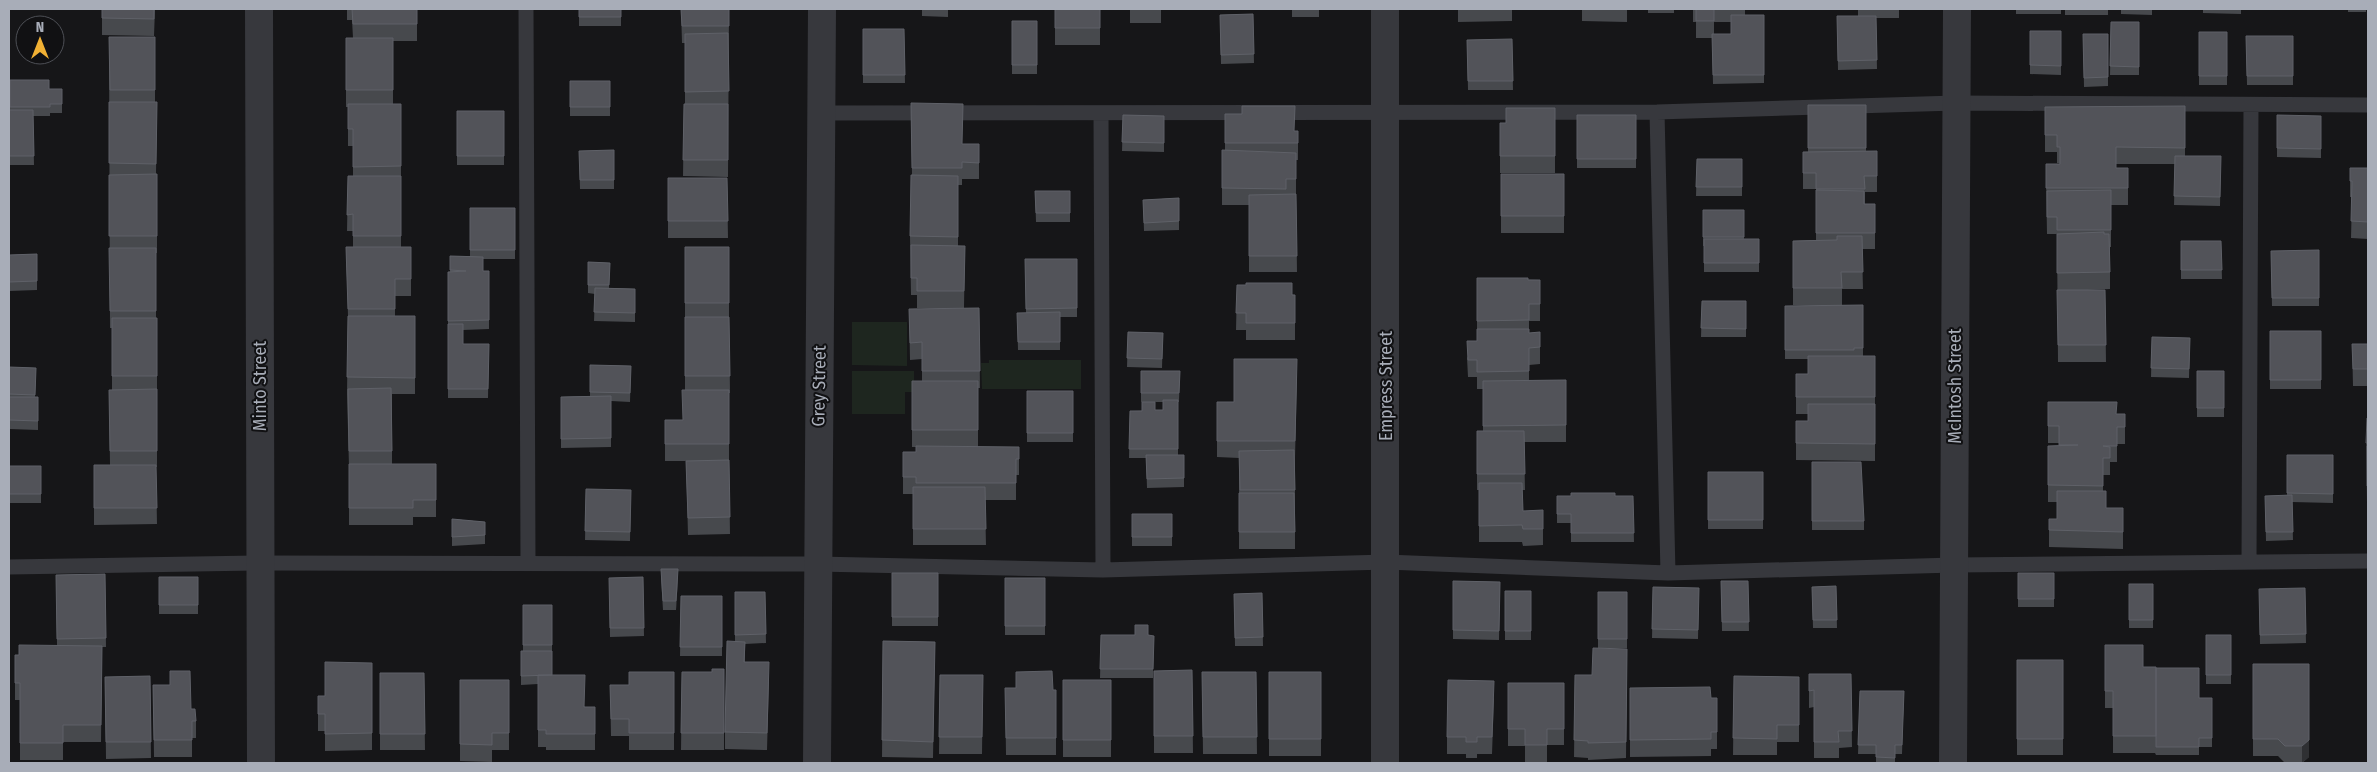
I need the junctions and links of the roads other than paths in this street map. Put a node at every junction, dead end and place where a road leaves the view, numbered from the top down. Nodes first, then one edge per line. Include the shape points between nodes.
1 (259, 9) edge
2 (526, 9) edge
3 (822, 9) edge
4 (1385, 9) edge
5 (1956, 9) edge
6 (1956, 103) junction
7 (2251, 104) junction
8 (2368, 105) edge
9 (1386, 112) junction
10 (1657, 112) junction
11 (823, 113) junction
12 (1102, 114) junction
13 (2249, 561) junction
14 (1386, 562) junction
15 (2368, 562) edge
16 (260, 563) junction
17 (528, 563) junction
18 (817, 564) junction
19 (1954, 565) junction
20 (9, 567) edge
21 (1103, 570) junction
22 (1668, 573) junction
23 (261, 763) edge
24 (817, 763) edge
25 (1385, 763) edge
26 (1953, 763) edge

1 - 16 street, Minto Street
2 - 17 lane
3 - 11 street, Grey Street
4 - 9 street, Empress Street
5 - 6 street, McIntosh Street
6 - 7 lane
6 - 10 lane
6 - 19 street, McIntosh Street
7 - 8 lane
7 - 13 lane
9 - 10 lane
9 - 12 lane
9 - 14 street, Empress Street
10 - 22 lane
11 - 12 lane
11 - 18 street, Grey Street
12 - 21 lane
13 - 15 lane
13 - 19 lane
14 - 21 lane
14 - 22 lane
14 - 25 street, Empress Street
16 - 17 lane
16 - 20 lane
16 - 23 street, Minto Street
17 - 18 lane
18 - 21 lane
18 - 24 street, Grey Street
19 - 22 lane
19 - 26 street, McIntosh Street

